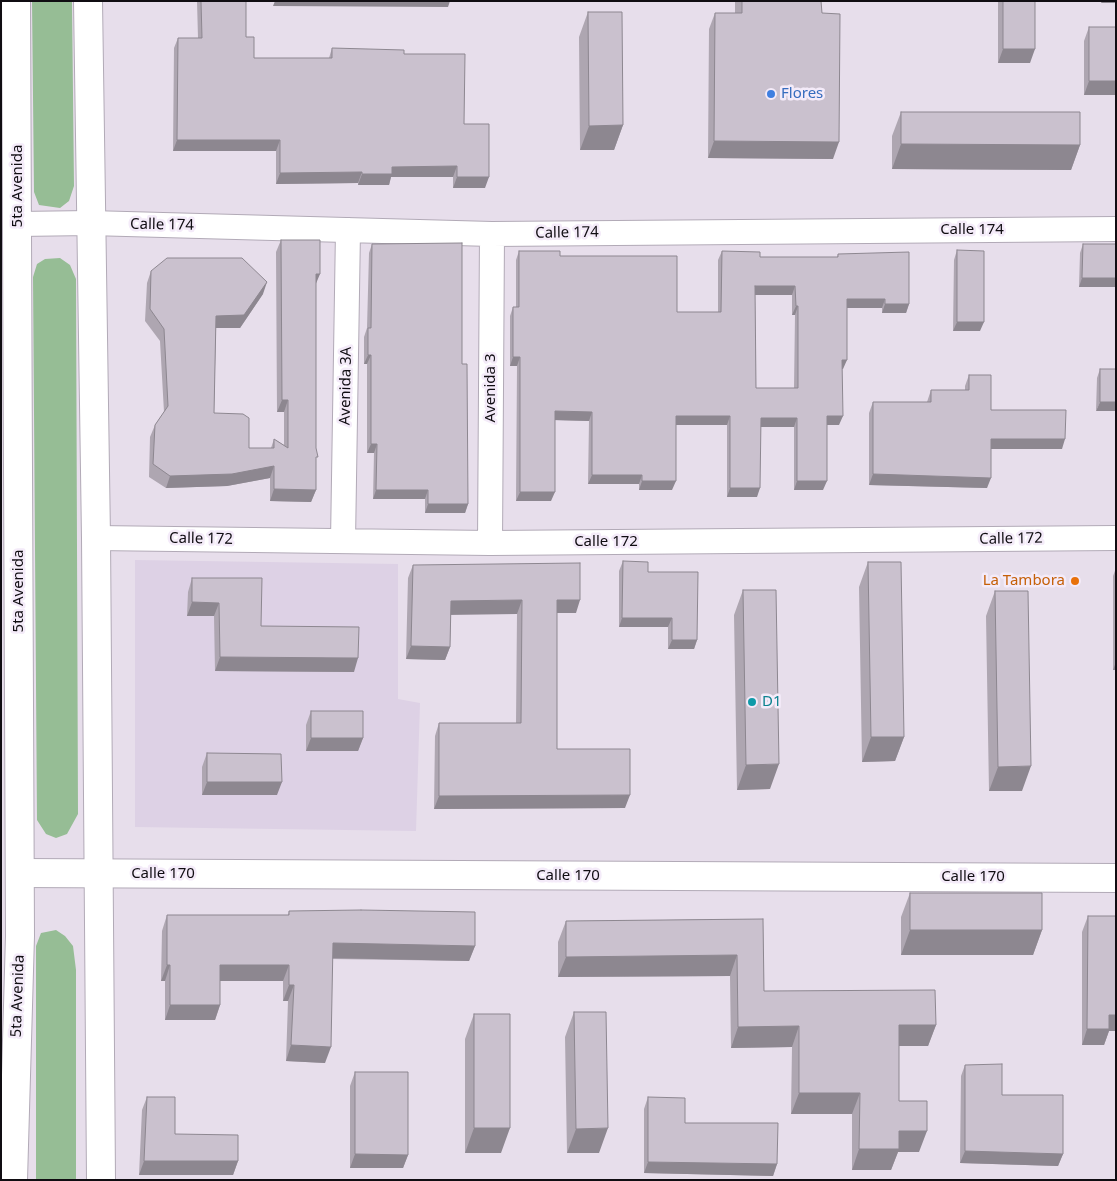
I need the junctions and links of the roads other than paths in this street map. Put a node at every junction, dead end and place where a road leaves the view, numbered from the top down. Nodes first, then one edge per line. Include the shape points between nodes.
1 (16, 1) edge
2 (88, 1) edge
3 (90, 223) junction
4 (18, 224) junction
5 (1116, 229) edge
6 (348, 230) junction
7 (492, 234) junction
8 (96, 538) junction
9 (1116, 538) edge
10 (343, 541) junction
11 (490, 543) junction
12 (20, 873) junction
13 (97, 874) junction
14 (1116, 878) edge
15 (13, 1180) edge
16 (101, 1180) edge

1 - 4 main road, 5ta Avenida
2 - 3 main road
3 - 4 street, Calle 174
3 - 6 street, Calle 174
3 - 8 main road
4 - 12 main road, 5ta Avenida
5 - 7 street, Calle 174
6 - 7 street, Calle 174
6 - 10 street, Avenida 3A
7 - 11 street, Avenida 3
8 - 10 street, Calle 172
8 - 13 main road
9 - 11 street, Calle 172
10 - 11 street, Calle 172
12 - 13 main road, Calle 170
12 - 15 main road, 5ta Avenida
13 - 14 main road, Calle 170
13 - 16 main road

